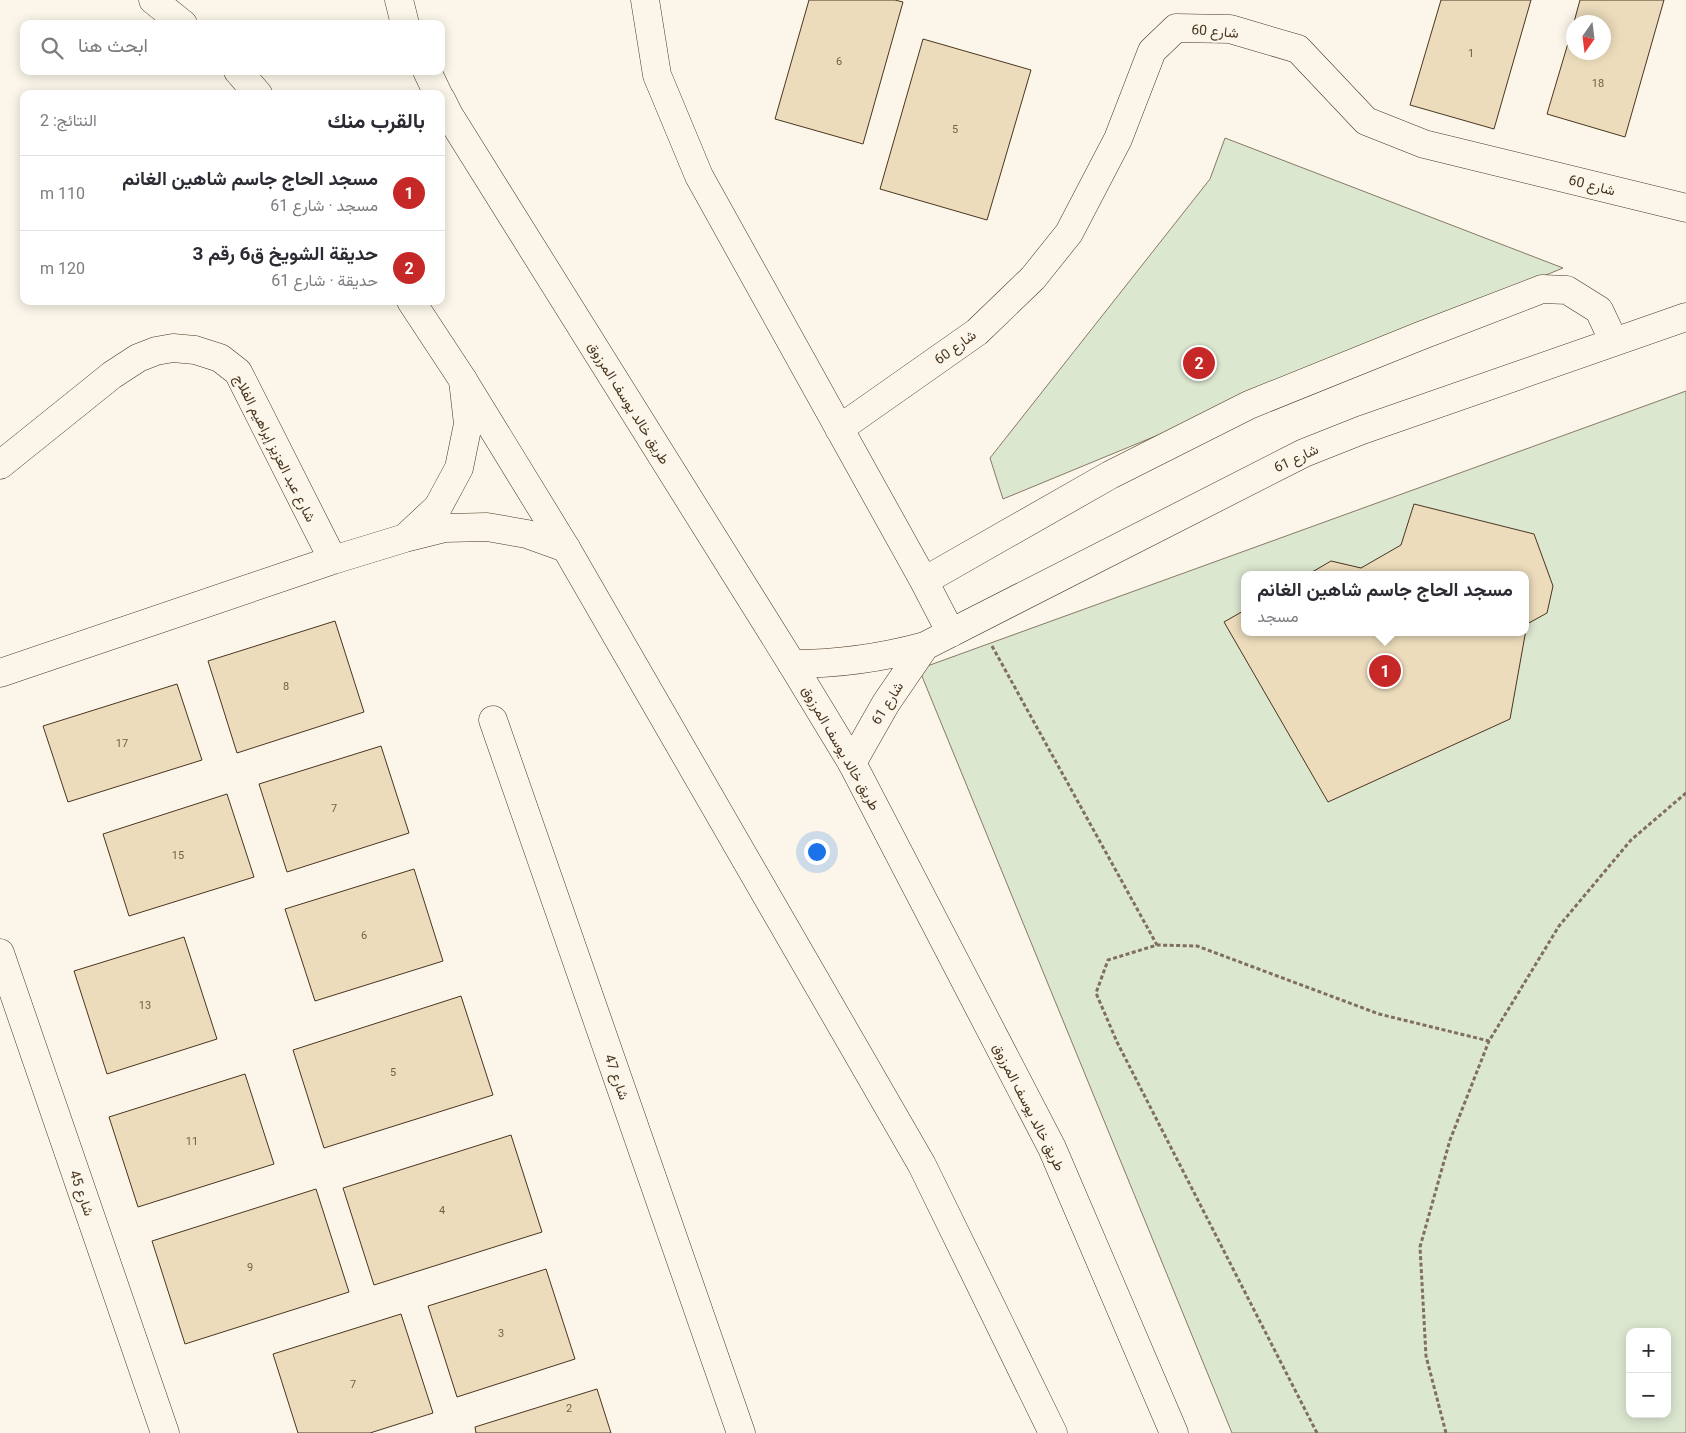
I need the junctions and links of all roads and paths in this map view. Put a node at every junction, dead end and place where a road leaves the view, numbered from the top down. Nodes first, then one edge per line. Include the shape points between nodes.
1 (153, 0) edge
2 (399, 0) edge
3 (645, 0) edge
4 (178, 20) edge
5 (404, 20) edge
6 (241, 75) edge
7 (429, 75) edge
8 (255, 90) edge
9 (436, 90) edge
10 (445, 107) edge
11 (1686, 208) edge
12 (413, 305) edge
13 (1686, 317) edge
14 (1614, 342) junction
15 (463, 380) junction
16 (839, 429) junction
17 (0, 465) edge
18 (405, 538) junction
19 (566, 548) junction
20 (333, 560) junction
21 (924, 581) junction
22 (978, 619) junction
23 (951, 633) junction
24 (926, 646) junction
25 (792, 664) junction
26 (0, 673) edge
27 (493, 720) dead end
28 (852, 763) junction
29 (1686, 793) edge
30 (1157, 945) junction
31 (0, 954) edge
32 (1489, 1041) junction
33 (165, 1433) edge
34 (741, 1433) edge
35 (1053, 1433) edge
36 (1174, 1433) edge
37 (1317, 1433) edge
38 (1446, 1433) edge

1 - 4 street
2 - 5 street
3 - 16 street via 657,75 699,176
6 - 8 street
7 - 9 street
10 - 25 street, طريق خالد يوسف المرزوق
11 - 16 street, شارع 60 via 1424,144 1366,121 1298,49 1230,29 1176,28 1152,51 1118,139 1069,233 1032,278 977,332
12 - 15 street
13 - 14 street, شارع 61
14 - 21 street via 1599,310 1567,290 1542,289 1249,405 1110,475
14 - 22 street, شارع 61 via 1304,453
15 - 18 street via 468,424 459,468 438,507
15 - 19 street
16 - 21 street
17 - 20 street, شارع عبد العزيز إبراهيم الفلاج via 112,374 138,358 173,348 195,350 220,358 238,372
18 - 19 street via 445,528 487,527 527,534
18 - 20 street
19 - 35 street via 922,1165
20 - 26 street
21 - 23 street
22 - 23 street, شارع 61
22 - 30 path
23 - 24 street, شارع 61
24 - 25 street, شارع 61 via 860,661
24 - 28 street, شارع 61 via 886,703
25 - 28 street, طريق خالد يوسف المرزوق
27 - 34 street, شارع 47
28 - 36 street, طريق خالد يوسف المرزوق via 1052,1148
29 - 32 path via 1630,840 1560,926
30 - 32 path via 1197,946 1379,1014
30 - 37 path via 1108,960 1096,992 1117,1042
31 - 33 street, شارع 45
32 - 38 path via 1450,1140 1420,1247 1426,1356

